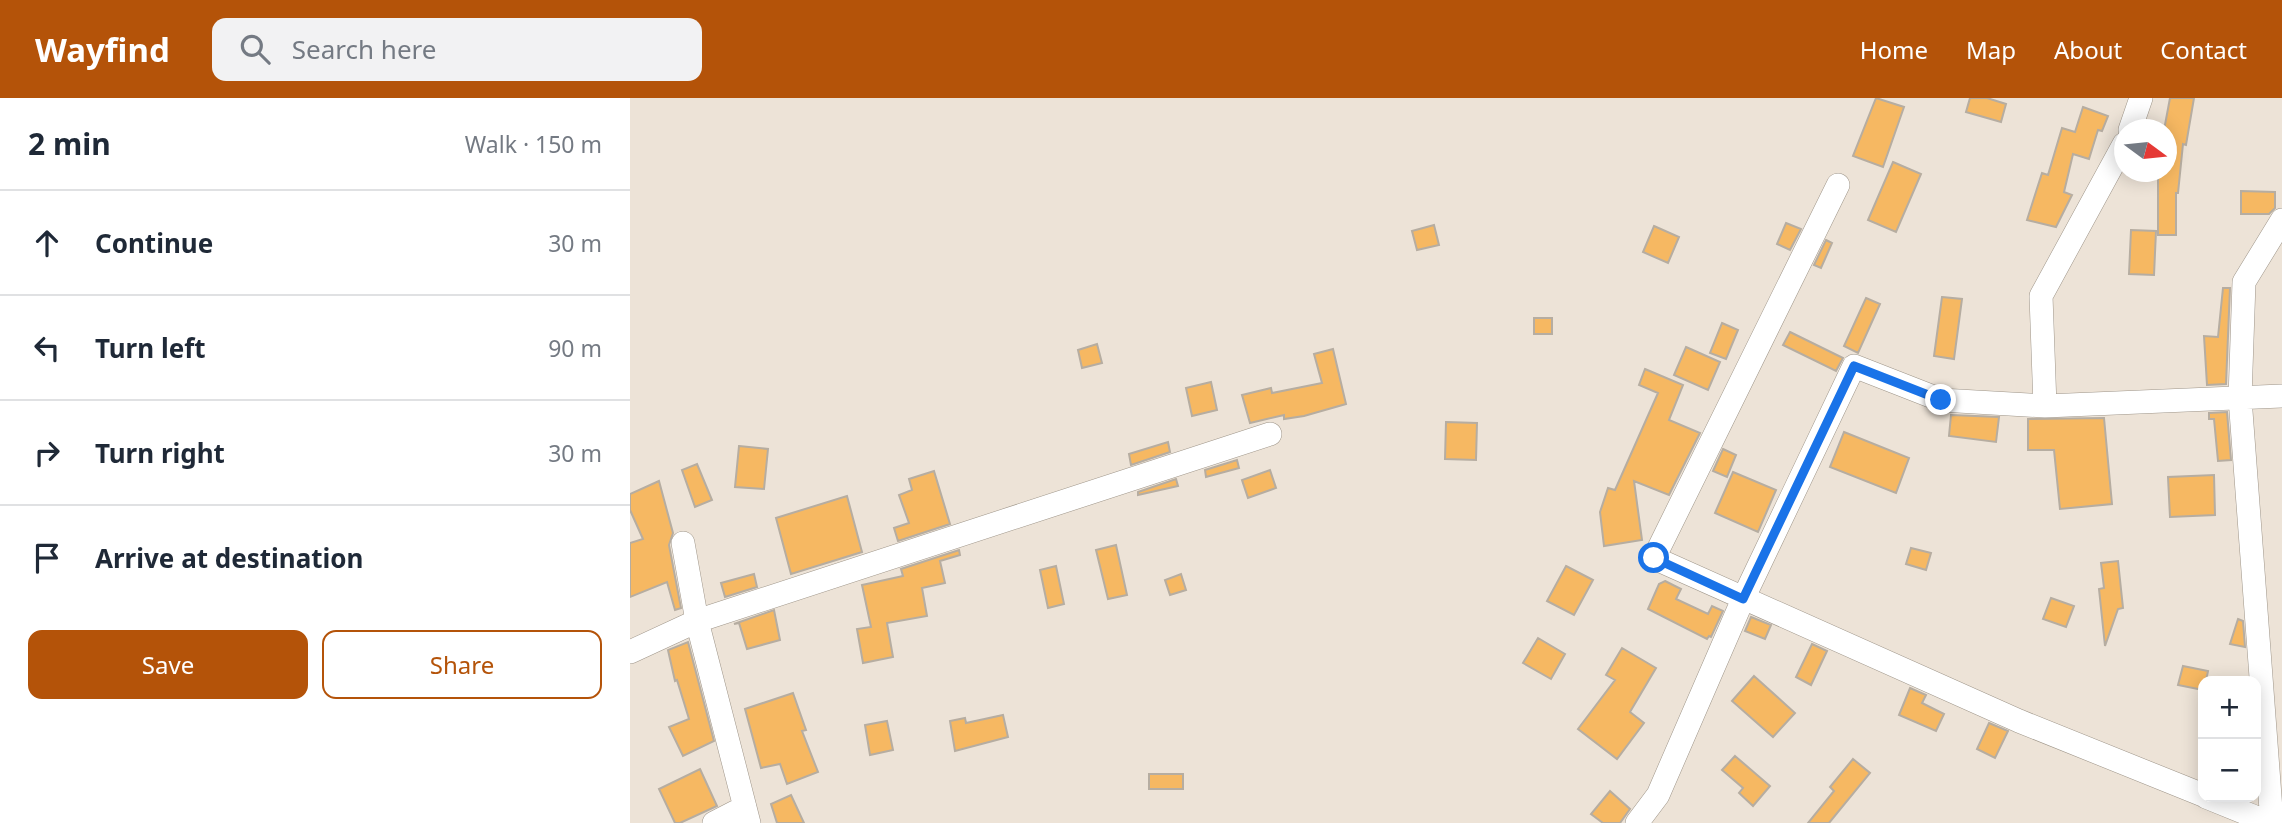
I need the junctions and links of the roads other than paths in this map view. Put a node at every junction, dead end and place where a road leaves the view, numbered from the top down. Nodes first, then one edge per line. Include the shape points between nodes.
1 (2141, 98) edge
2 (2134, 119) edge
3 (2114, 162) edge
4 (1838, 185) dead end
5 (2282, 220) edge
6 (2282, 396) edge
7 (2240, 398) junction
8 (2045, 406) junction
9 (1270, 434) dead end
10 (683, 544) dead end
11 (1743, 599) junction
12 (696, 621) junction
13 (630, 652) edge
14 (2198, 793) edge
15 (2220, 802) edge
16 (747, 815) edge
17 (714, 823) edge
18 (1637, 823) edge
19 (2271, 823) edge

1 - 2 street
3 - 8 street via 2041,296
4 - 11 street via 1654,558
5 - 7 street via 2244,282
6 - 7 street
7 - 8 street
7 - 19 street
8 - 11 street via 1941,400 1854,366
9 - 12 street
10 - 12 street
11 - 14 street via 2019,721
11 - 18 street via 1658,795
12 - 13 street
12 - 16 street
15 - 19 street
16 - 17 street

